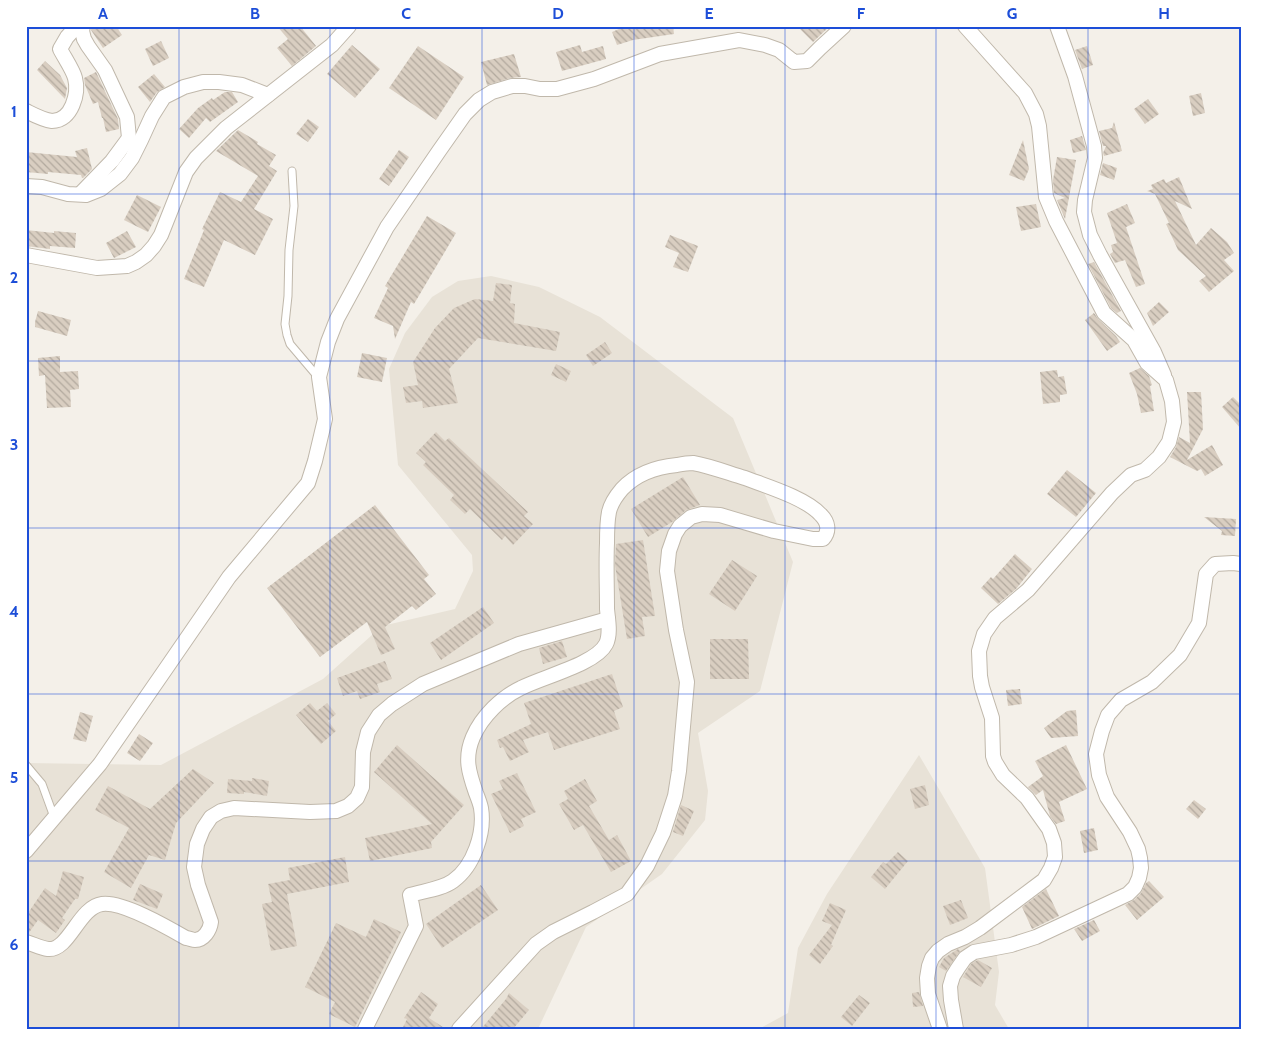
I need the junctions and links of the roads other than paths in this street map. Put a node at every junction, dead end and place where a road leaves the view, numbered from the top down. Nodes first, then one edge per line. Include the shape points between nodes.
1 (77, 26) edge
2 (83, 26) edge
3 (349, 26) edge
4 (844, 26) edge
5 (965, 26) edge
6 (1057, 26) edge
7 (268, 95) junction
8 (26, 110) edge
9 (292, 171) dead end
10 (26, 186) edge
11 (79, 194) junction
12 (26, 255) edge
13 (319, 377) junction
14 (1166, 380) junction
15 (1241, 564) edge
16 (608, 619) junction
17 (26, 764) edge
18 (54, 818) junction
19 (26, 851) edge
20 (26, 942) edge
21 (365, 1029) edge
22 (459, 1029) edge
23 (940, 1029) edge
24 (956, 1029) edge

1 - 8 street via 60,49 75,77 76,96 71,110 53,121
2 - 11 street via 84,39 104,70 127,117 129,138 112,161
3 - 7 street via 332,46
4 - 13 street via 807,61 794,62 765,44 739,40 660,54 557,89 512,86 479,100 438,151 387,227 337,319
5 - 14 street via 1031,103 1039,126 1046,197 1104,313 1134,340 1146,363
6 - 14 street via 1094,146 1095,158 1084,200 1090,234
7 - 11 street via 242,85 203,82 164,97 120,174 101,189 86,195
7 - 12 street via 226,128 196,158 186,172 161,235 146,255 136,262 127,266 97,268
9 - 13 lane via 294,206 285,324 290,344
10 - 11 street
13 - 18 street via 325,419 308,483 229,577 100,764
14 - 23 street via 1174,422 1169,442 1159,457 1112,492 1028,590 995,618 984,634 979,651 980,676 992,718 993,756 1003,775 1027,798 1049,829 1055,857 1044,880 980,928 948,944 932,958 927,978 928,994
15 - 24 street via 1215,564 1210,569 1206,574 1199,623 1180,655 1152,682 1121,700 1108,715 1102,731 1096,754 1099,775 1107,797 1138,850 1141,868 1135,887 1128,894 1036,937 974,952 965,958 950,986
16 - 20 street via 519,644 423,684 392,704 368,732 363,752 362,787 348,806 336,811 310,812 234,808 211,818 197,844 194,867 211,922 208,933 198,940 186,938 118,904 101,904 82,918 56,948
16 - 21 street via 606,643 601,650 574,667 508,695 477,730 468,756 468,771 481,806 482,824 476,847 470,862 453,881 410,895 416,926
16 - 22 street via 609,513 623,488 648,471 661,466 691,463 722,471 807,504 822,515 828,526 823,538 813,539 720,515 691,517 680,526 669,551 667,571 687,682 679,771 664,833 647,866 627,894 536,944
17 - 18 lane via 42,784
18 - 19 street

